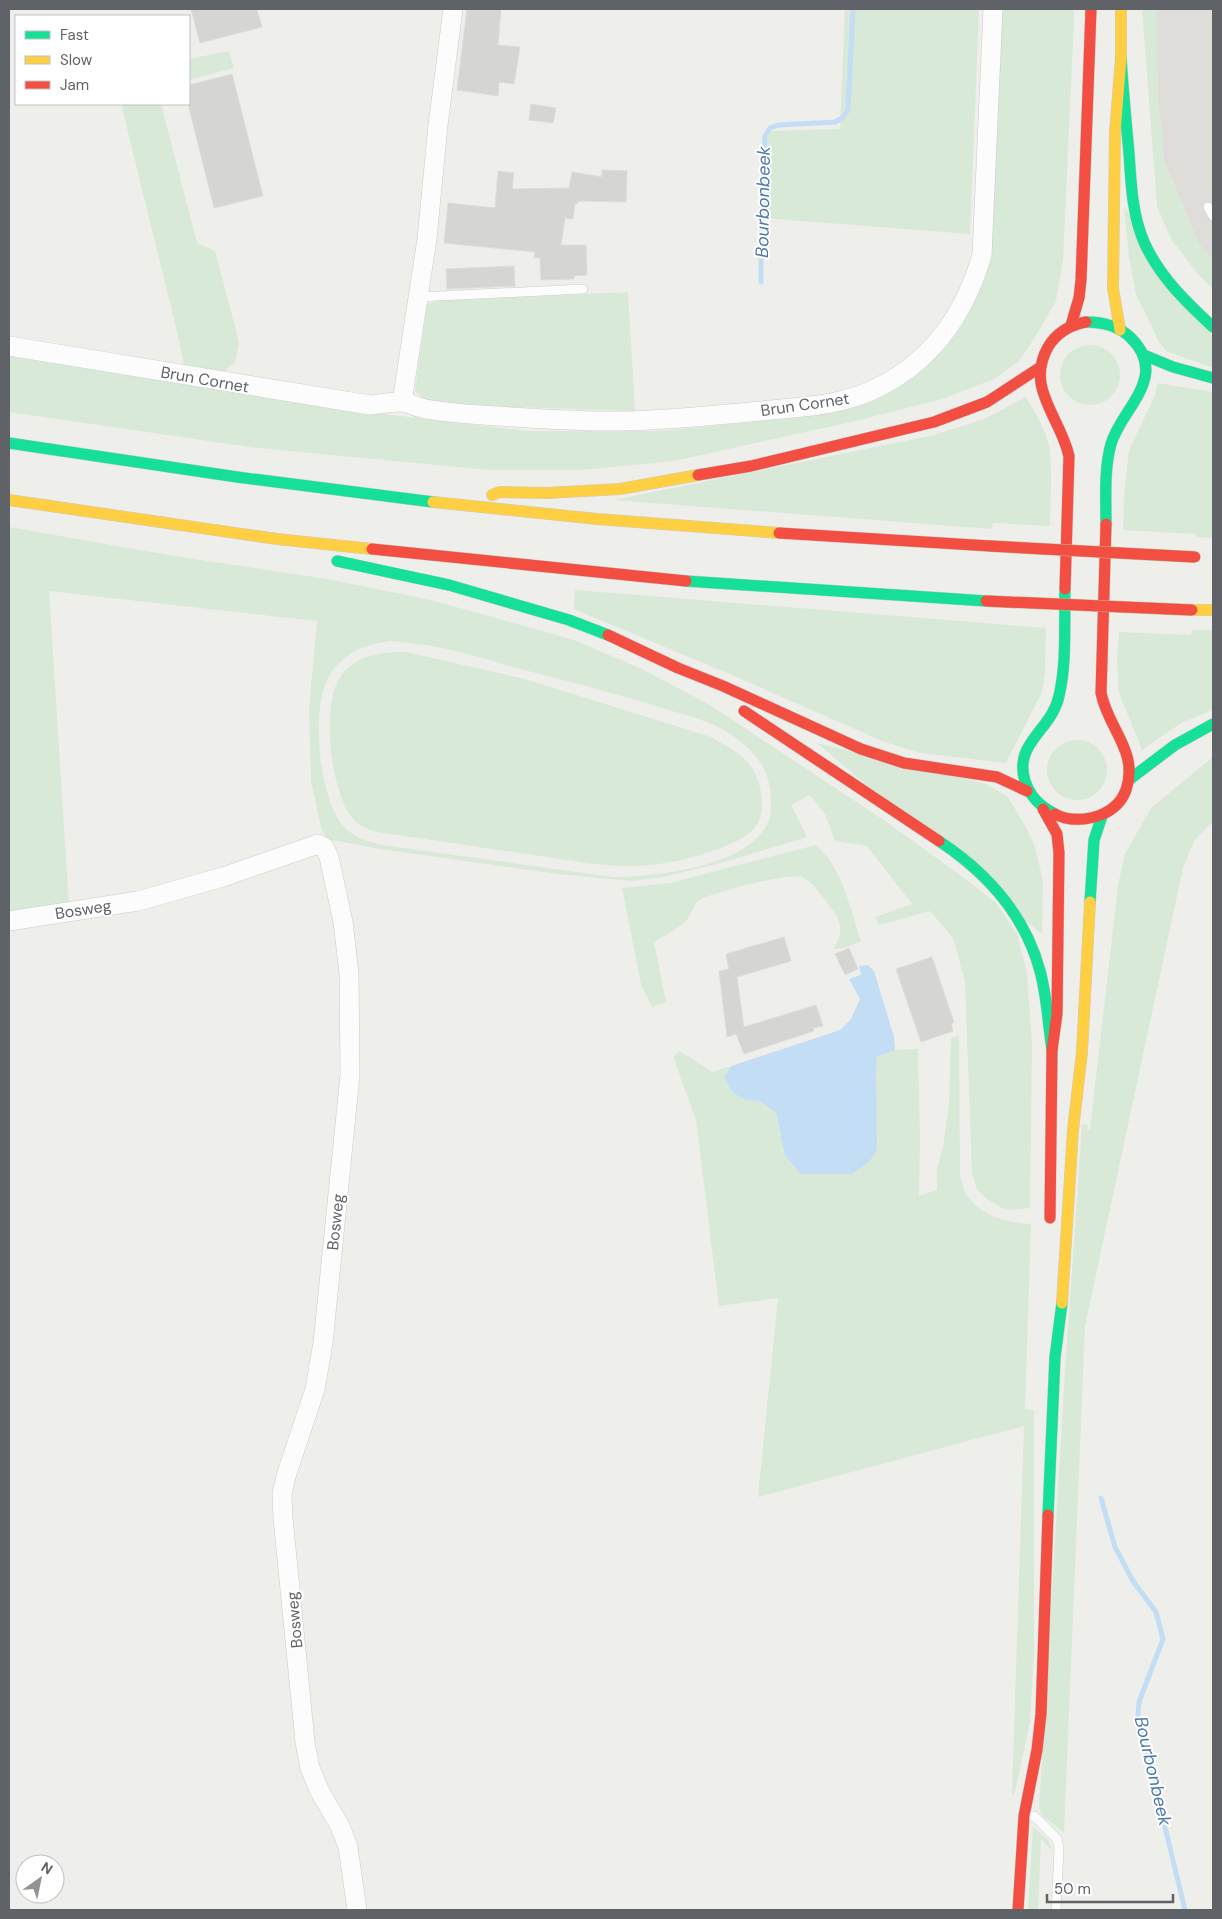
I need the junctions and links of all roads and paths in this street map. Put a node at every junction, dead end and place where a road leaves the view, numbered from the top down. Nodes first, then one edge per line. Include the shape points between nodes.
1 (452, 9) edge
2 (993, 9) edge
3 (1091, 9) edge
4 (1121, 9) edge
5 (1120, 58) junction
6 (1208, 208) dead end
7 (1213, 216) edge
8 (583, 290) dead end
9 (418, 297) junction
10 (1071, 325) junction
11 (1213, 328) edge
12 (1120, 330) junction
13 (9, 346) edge
14 (1144, 355) junction
15 (1038, 368) junction
16 (1213, 378) edge
17 (402, 402) junction
18 (9, 444) edge
19 (9, 500) edge
20 (465, 506) junction
21 (276, 539) junction
22 (1200, 557) dead end
23 (1213, 610) edge
24 (678, 668) junction
25 (1213, 724) edge
26 (1130, 779) junction
27 (1027, 791) junction
28 (1043, 809) junction
29 (1102, 816) junction
30 (9, 921) edge
31 (1052, 1050) junction
32 (1050, 1228) dead end
33 (1052, 1277) dead end
34 (1055, 1357) junction
35 (1024, 1816) junction
36 (357, 1910) edge
37 (1018, 1910) edge
38 (1056, 1910) edge

1 - 9 street
2 - 17 street, Brun Cornet via 982,255 973,286 953,321 929,351 901,375 860,396 835,402 624,421 480,415 424,409
3 - 10 main road via 1081,280
4 - 5 main road
5 - 11 main road via 1130,176 1138,226 1161,271
5 - 12 main road via 1115,132 1113,288
6 - 7 lane
8 - 9 lane
9 - 17 street
10 - 12 main road via 1093,322
10 - 15 main road via 1053,339
12 - 14 main road via 1136,343
13 - 17 street, Brun Cornet via 370,405
14 - 16 main road via 1173,368
14 - 26 main road via 1146,369 1140,393 1117,428 1108,453 1106,494 1101,692 1104,708 1126,750
15 - 20 main road via 988,402 934,422 680,480 582,492 500,492
15 - 27 main road via 1042,393 1068,446 1069,485 1061,688 1054,712 1025,753 1022,772
18 - 20 main road via 266,482
19 - 21 main road
20 - 22 main road, bridge via 678,526
21 - 23 main road, bridge via 652,579 986,601
21 - 24 main road via 342,563 449,585 559,617 600,631
24 - 27 main road via 882,756 924,767 997,777
24 - 31 main road via 944,844 984,874 1010,907 1034,953 1045,993
25 - 26 main road via 1175,745
26 - 29 main road via 1123,798
27 - 28 main road
28 - 29 main road via 1066,819
28 - 31 main road via 1057,834 1058,853 1057,1014
29 - 34 main road via 1092,856 1082,1052
30 - 36 street, Bosweg via 138,901 223,877 318,844 324,847 329,857 343,922 348,972 350,1075 323,1344 315,1389 291,1457 282,1494 305,1742 313,1776 348,1847
31 - 32 main road
33 - 34 main road
34 - 35 main road via 1041,1714
35 - 37 main road
35 - 38 lane via 1034,1816 1057,1839

